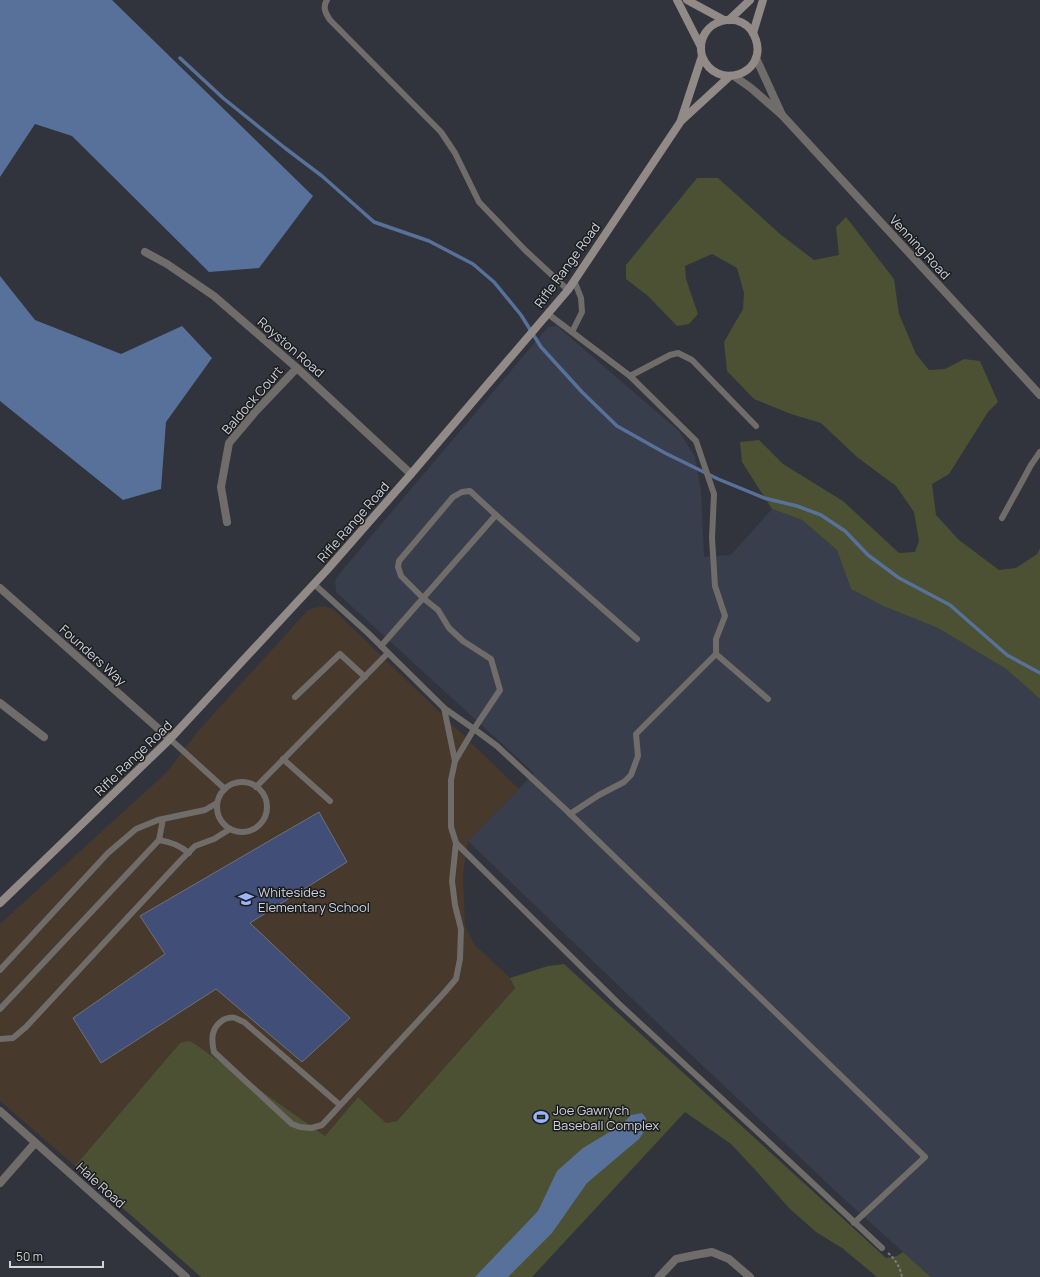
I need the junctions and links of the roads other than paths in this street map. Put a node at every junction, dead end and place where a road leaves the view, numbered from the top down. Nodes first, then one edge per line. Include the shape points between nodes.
1 (327, 0) edge
2 (677, 0) edge
3 (687, 0) edge
4 (750, 0) edge
5 (763, 0) edge
6 (727, 20) junction
7 (753, 33) junction
8 (701, 47) junction
9 (702, 56) junction
10 (756, 58) junction
11 (732, 76) junction
12 (782, 115) junction
13 (681, 120) junction
14 (145, 252) dead end
15 (574, 280) junction
16 (568, 290) junction
17 (548, 314) junction
18 (572, 332) junction
19 (297, 368) junction
20 (630, 376) junction
21 (1040, 394) edge
22 (756, 426) dead end
23 (1040, 452) edge
24 (411, 474) junction
25 (496, 515) junction
26 (1002, 518) dead end
27 (227, 522) dead end
28 (314, 584) junction
29 (0, 588) edge
30 (423, 598) junction
31 (637, 639) dead end
32 (381, 646) junction
33 (388, 653) junction
34 (716, 654) junction
35 (365, 676) junction
36 (295, 697) dead end
37 (768, 699) dead end
38 (1, 707) edge
39 (444, 708) junction
40 (474, 728) junction
41 (44, 737) dead end
42 (170, 740) junction
43 (283, 759) junction
44 (455, 761) junction
45 (256, 787) junction
46 (225, 789) junction
47 (330, 801) dead end
48 (217, 803) junction
49 (570, 814) junction
50 (163, 819) junction
51 (230, 829) junction
52 (159, 840) junction
53 (456, 843) junction
54 (189, 852) junction
55 (0, 903) edge
56 (0, 970) edge
57 (0, 1009) edge
58 (0, 1039) edge
59 (340, 1105) junction
60 (0, 1111) edge
61 (35, 1143) junction
62 (0, 1183) edge
63 (854, 1222) junction
64 (882, 1248) road end
65 (186, 1277) edge
66 (659, 1277) edge
67 (750, 1277) edge

1 - 16 lane via 325,13 330,20 441,132 455,153 479,202
2 - 8 main road
3 - 6 main road
4 - 6 main road
5 - 7 main road
6 - 7 main road via 743,23
6 - 8 main road via 715,23 708,29
7 - 10 main road via 757,45
8 - 9 main road
9 - 11 main road via 712,71
9 - 13 main road, Rifle Range Road
10 - 11 main road via 746,71
10 - 12 street, Venning Road
11 - 12 street, Venning Road via 751,88
11 - 13 main road, Rifle Range Road
12 - 21 street, Venning Road
13 - 15 main road, Rifle Range Road
14 - 19 street, Royston Road via 214,296
15 - 16 main road, Rifle Range Road
15 - 18 lane via 581,298 582,312
16 - 17 main road, Rifle Range Road
17 - 18 lane
17 - 24 main road, Rifle Range Road
18 - 20 lane
19 - 24 street, Royston Road
19 - 27 street, Baldock Court via 229,443 221,487
20 - 22 lane via 678,353 692,360
20 - 34 lane via 696,441 710,480 714,494 712,538 715,586 725,616 716,639
23 - 26 lane
24 - 28 main road, Rifle Range Road
25 - 30 lane
25 - 30 lane via 470,491 453,497 399,561 401,576
25 - 31 lane
28 - 32 lane
28 - 42 main road, Rifle Range Road
29 - 42 street, Founders Way
30 - 32 lane
30 - 40 lane via 438,610 449,628 463,641 491,660 500,690
32 - 33 lane
33 - 35 lane
33 - 39 lane
34 - 37 lane
34 - 49 lane via 636,734 638,756 631,775 624,782
35 - 36 lane via 340,654
35 - 43 lane
38 - 41 street
39 - 40 lane
39 - 44 lane
40 - 44 lane
40 - 49 lane
42 - 46 lane
42 - 55 main road, Rifle Range Road
43 - 45 lane
43 - 47 lane
44 - 53 lane via 451,780 451,827
45 - 46 lane via 240,783
45 - 51 lane via 266,801 265,817 253,830 237,832
46 - 48 lane
48 - 50 lane via 205,810
48 - 51 lane via 219,818
49 - 63 lane via 925,1157
50 - 52 lane
50 - 56 lane via 136,829 108,852
51 - 54 lane via 214,840 195,846
52 - 54 lane via 174,843
52 - 57 lane
53 - 59 lane via 452,881 461,929 456,979
53 - 63 lane via 619,1004
54 - 58 lane via 26,1027 13,1038
59 - 59 lane via 322,1125 311,1128 292,1124 214,1052 212,1033 216,1026 225,1019 235,1018 244,1022
60 - 61 street, Hale Road
61 - 62 street
61 - 65 street, Hale Road
63 - 64 lane
66 - 67 street via 676,1259 712,1252 729,1260

